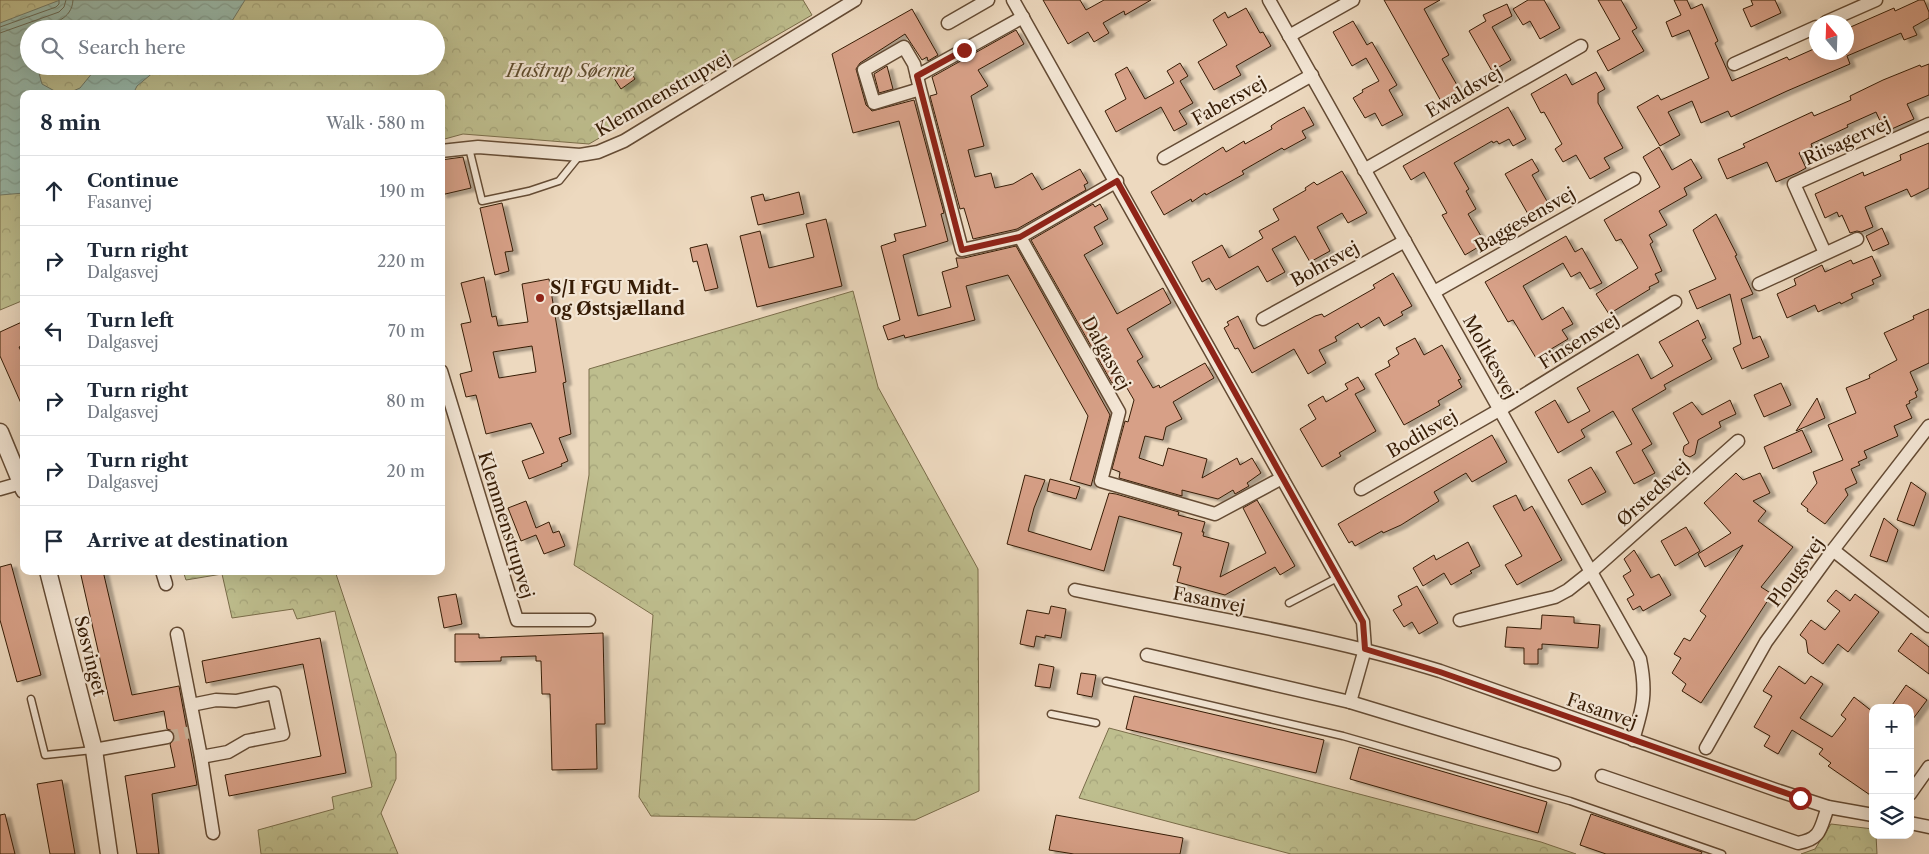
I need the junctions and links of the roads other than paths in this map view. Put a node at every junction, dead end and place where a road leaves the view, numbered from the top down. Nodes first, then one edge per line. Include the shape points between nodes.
1 (855, 0) edge
2 (988, 0) edge
3 (1013, 0) edge
4 (1269, 0) edge
5 (1353, 0) edge
6 (1876, 0) edge
7 (1842, 15) edge
8 (1023, 17) junction
9 (948, 23) dead end
10 (1809, 30) edge
11 (1289, 36) junction
12 (1581, 46) dead end
13 (1734, 64) dead end
14 (917, 76) junction
15 (1312, 76) junction
16 (920, 89) junction
17 (1929, 124) edge
18 (469, 148) junction
19 (445, 151) edge
20 (580, 155) junction
21 (1164, 158) dead end
22 (1364, 170) junction
23 (1634, 178) dead end
24 (1117, 181) junction
25 (1020, 237) junction
26 (1857, 239) dead end
27 (1405, 241) junction
28 (1825, 254) junction
29 (1759, 284) dead end
30 (1434, 292) junction
31 (1675, 302) dead end
32 (1263, 319) dead end
33 (445, 384) edge
34 (1500, 410) junction
35 (1929, 426) edge
36 (0, 432) edge
37 (1738, 441) dead end
38 (1282, 478) junction
39 (20, 481) edge
40 (20, 486) edge
41 (0, 489) edge
42 (1361, 489) dead end
43 (1833, 550) junction
44 (1592, 571) junction
45 (49, 575) edge
46 (163, 575) edge
47 (1339, 577) junction
48 (166, 584) dead end
49 (1075, 590) dead end
50 (1289, 603) dead end
51 (589, 620) dead end
52 (1460, 620) dead end
53 (1929, 626) edge
54 (177, 634) dead end
55 (1365, 649) junction
56 (1147, 655) dead end
57 (1106, 681) dead end
58 (31, 699) dead end
59 (1350, 702) junction
60 (191, 705) junction
61 (1051, 714) dead end
62 (1096, 722) dead end
63 (167, 737) tunnel mouth
64 (1633, 740) junction
65 (1706, 748) dead end
66 (94, 750) junction
67 (201, 757) junction
68 (1554, 764) dead end
69 (1929, 767) edge
70 (1602, 776) dead end
71 (1914, 788) edge
72 (1828, 807) junction
73 (1869, 814) edge
74 (1914, 824) edge
75 (1929, 827) edge
76 (213, 833) dead end
77 (109, 854) edge
78 (1722, 854) edge

1 - 20 street, Klemmenstrupvej via 624,141 598,152
2 - 9 street
3 - 8 street
4 - 11 street, Moltkesvej
5 - 11 street
6 - 7 street
8 - 14 street
8 - 24 street
10 - 13 street
11 - 15 street, Moltkesvej
12 - 22 street, Ewaldsvej
14 - 16 street
14 - 16 street via 904,47 864,70 874,103
15 - 21 street, Fabersvej
15 - 22 street, Moltkesvej
16 - 25 street via 962,250
17 - 28 street, Riisagervej via 1794,184
18 - 19 street, Klemmenstrupvej
18 - 20 street, Klemmenstrupvej
18 - 20 lane via 482,201 560,181
22 - 27 street, Moltkesvej
23 - 30 street, Baggesensvej
24 - 25 street
24 - 38 street
25 - 38 street, Dalgasvej via 1119,412 1101,481 1215,514
26 - 28 street
27 - 30 street, Moltkesvej
27 - 32 street, Bohrsvej
28 - 29 street
30 - 34 street, Moltkesvej
31 - 34 street, Finsensvej
33 - 51 street, Klemmenstrupvej via 517,620
34 - 42 street, Bodilsvej
34 - 44 street, Moltkesvej
35 - 43 street, Plougsvej
36 - 39 street
37 - 44 street, Ørstedsvej
38 - 47 street
40 - 41 street
43 - 53 street
43 - 65 street, Plougsvej via 1766,642
44 - 52 street, Ørstedsvej via 1555,597
44 - 64 street, Moltkesvej via 1640,659 1644,698
45 - 66 street, Søsvinget
46 - 48 street
47 - 50 lane
47 - 55 street via 1363,622
49 - 55 street, Fasanvej
54 - 60 street
55 - 59 street
55 - 64 street, Fasanvej
56 - 59 street
57 - 78 lane via 1343,736 1570,801
58 - 66 lane via 45,755
59 - 68 street
60 - 67 street
60 - 67 street via 274,694 283,734 247,741 228,752
61 - 62 lane
63 - 66 street
64 - 72 street, Fasanvej
66 - 77 street, Søsvinget
67 - 76 street
69 - 71 street
70 - 72 street via 1798,844 1817,836
72 - 73 street, Fasanvej
74 - 75 street

